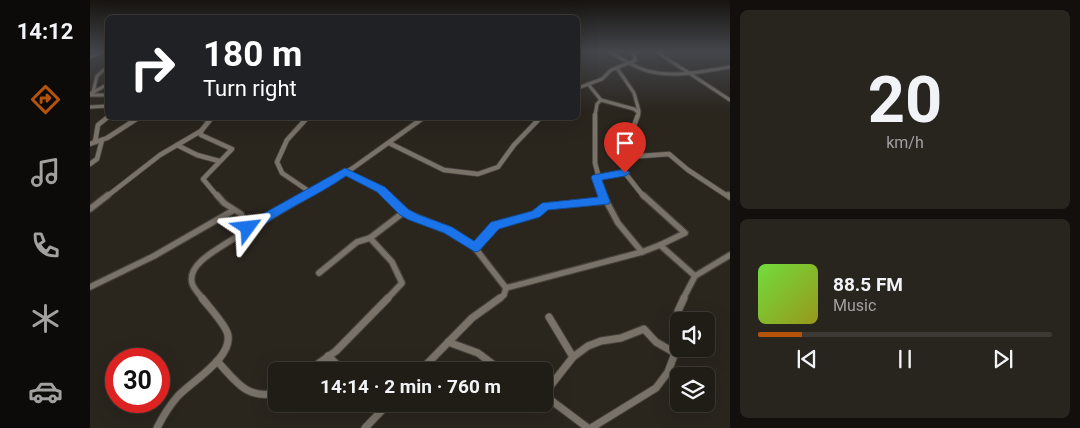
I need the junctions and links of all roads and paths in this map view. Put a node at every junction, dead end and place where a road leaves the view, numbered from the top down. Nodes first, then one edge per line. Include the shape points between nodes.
1 (102, 72) edge
2 (608, 72) edge
3 (620, 72) edge
4 (686, 72) edge
5 (588, 84) junction
6 (105, 86) edge
7 (580, 87) edge
8 (91, 94) edge
9 (103, 95) dead end
10 (601, 100) junction
11 (730, 100) edge
12 (105, 106) edge
13 (90, 107) edge
14 (639, 111) junction
15 (105, 119) edge
16 (135, 120) edge
17 (210, 120) edge
18 (305, 120) edge
19 (420, 120) edge
20 (538, 120) edge
21 (201, 131) junction
22 (102, 140) junction
23 (92, 143) edge
24 (389, 143) junction
25 (177, 145) junction
26 (623, 154) junction
27 (219, 161) junction
28 (90, 164) edge
29 (345, 171) junction
30 (625, 173) junction
31 (596, 177) junction
32 (310, 192) junction
33 (730, 197) edge
34 (605, 201) junction
35 (90, 209) edge
36 (234, 210) junction
37 (404, 212) junction
38 (246, 231) junction
39 (370, 238) junction
40 (660, 246) junction
41 (475, 248) junction
42 (642, 252) junction
43 (730, 255) edge
44 (319, 273) dead end
45 (695, 276) junction
46 (90, 287) edge
47 (506, 288) junction
48 (678, 312) edge
49 (550, 318) dead end
50 (448, 342) junction
51 (670, 351) edge
52 (328, 356) junction
53 (573, 356) junction
54 (673, 357) edge
55 (217, 361) junction
56 (320, 362) edge
57 (334, 362) edge
58 (429, 362) edge
59 (490, 362) edge
60 (553, 383) edge
61 (268, 395) edge
62 (553, 402) edge
63 (377, 412) edge
64 (157, 428) edge
65 (365, 428) edge
66 (588, 428) edge
67 (592, 428) edge

1 - 8 street
2 - 5 street via 602,79
3 - 14 street via 630,85
4 - 11 street
5 - 7 street
5 - 10 street
6 - 8 street
8 - 9 street
10 - 14 street
10 - 31 street via 597,106 594,142
12 - 13 street
14 - 26 street
15 - 23 street via 98,125
16 - 22 street
17 - 21 street
18 - 32 street via 287,140 277,162 282,173
19 - 24 street
20 - 24 street via 498,167 478,174 444,170
21 - 25 street
21 - 27 street via 201,136 232,149
22 - 23 street
22 - 28 street via 96,159
24 - 29 street
25 - 27 street
25 - 35 street
26 - 30 street
26 - 33 street via 669,154
27 - 36 street via 203,179
29 - 32 street
29 - 37 street via 381,189
30 - 31 street
30 - 40 street via 646,198 684,233
31 - 34 street
32 - 38 street
34 - 41 street via 546,206 536,214 495,226
34 - 42 street
36 - 38 street via 247,223
36 - 46 street via 154,256
37 - 39 street
37 - 41 street via 448,230
38 - 55 street via 191,270 192,284 227,332 226,350
39 - 44 street via 358,242
39 - 52 street via 392,262 402,282
40 - 42 street
40 - 45 street
41 - 47 street
42 - 47 street
43 - 45 street
45 - 48 street
47 - 50 street via 504,295 472,318
49 - 53 street
50 - 58 street
50 - 59 street via 478,353
51 - 53 street via 644,329 601,341
52 - 56 street
52 - 57 street
53 - 60 street
54 - 67 street via 668,372 656,388
55 - 61 street via 247,392
55 - 64 street via 181,393
62 - 66 street
63 - 65 street

